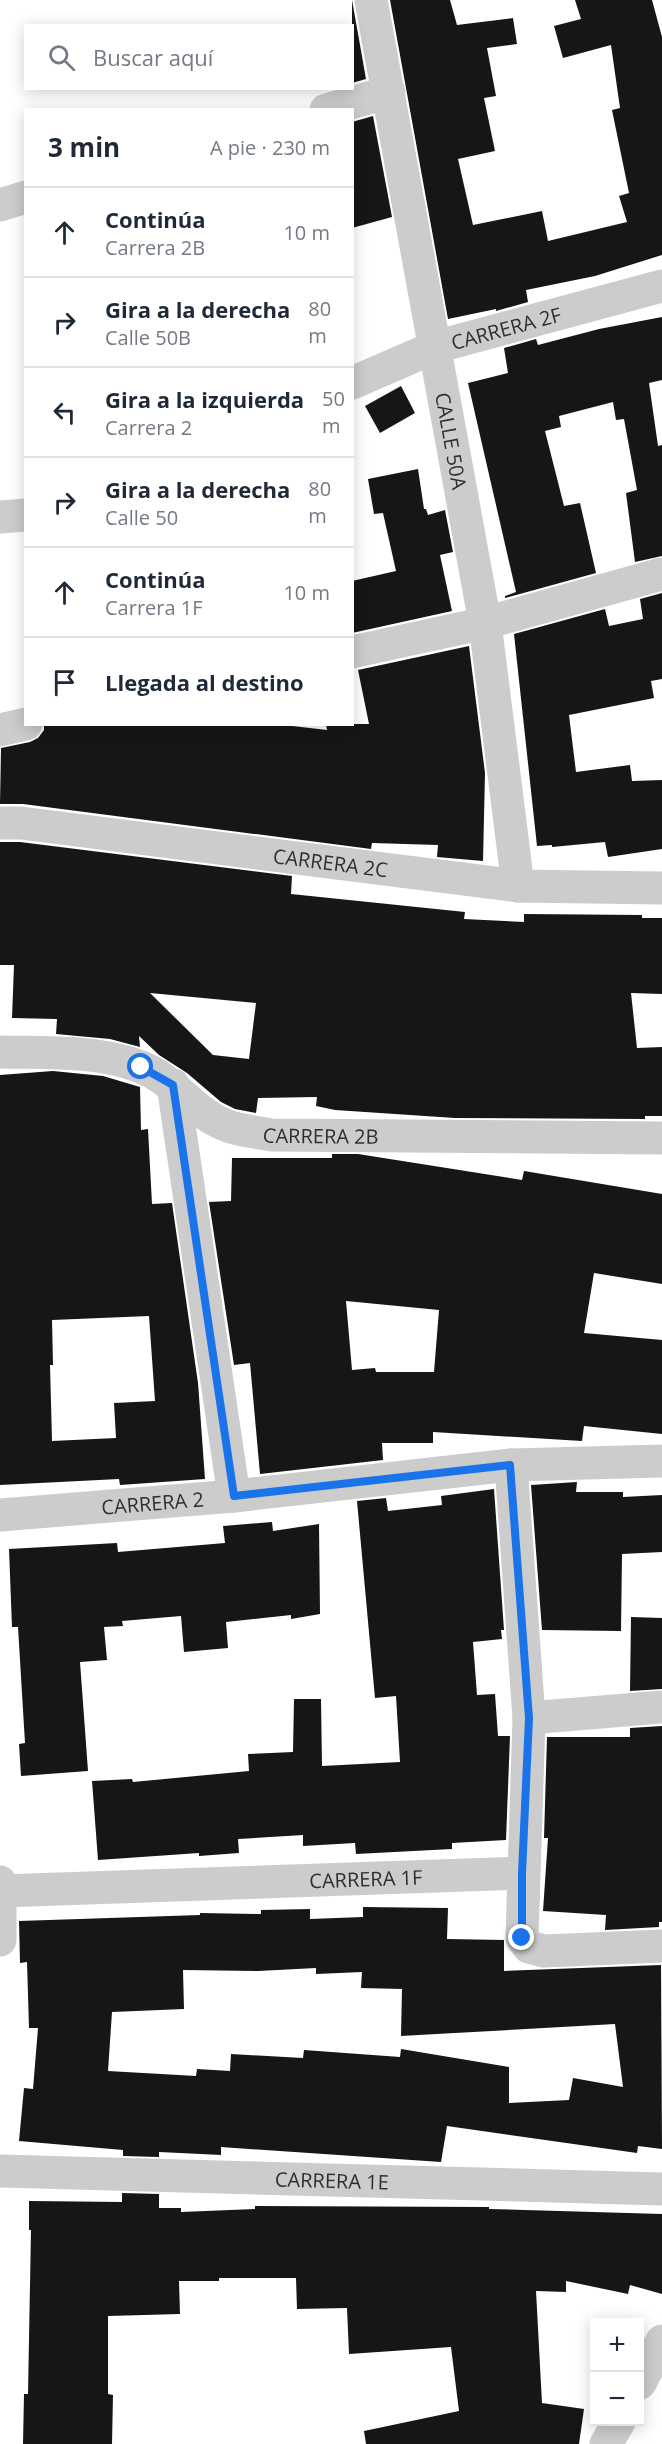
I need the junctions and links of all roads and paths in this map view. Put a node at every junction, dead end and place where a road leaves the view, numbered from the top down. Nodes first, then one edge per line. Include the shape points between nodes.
1 (371, 0) edge
2 (388, 92) junction
3 (333, 108) edge
4 (24, 198) edge
5 (0, 205) edge
6 (662, 286) edge
7 (435, 347) junction
8 (354, 382) edge
9 (24, 515) edge
10 (0, 517) edge
11 (662, 574) edge
12 (485, 623) junction
13 (354, 652) edge
14 (24, 724) edge
15 (0, 730) edge
16 (0, 823) edge
17 (518, 886) junction
18 (662, 888) edge
19 (0, 1052) edge
20 (173, 1085) junction
21 (662, 1138) edge
22 (662, 1461) edge
23 (510, 1465) junction
24 (234, 1496) junction
25 (0, 1515) edge
26 (662, 1707) edge
27 (529, 1718) junction
28 (522, 1873) junction
29 (0, 1882) edge
30 (0, 1891) edge
31 (0, 1940) edge
32 (662, 1946) edge
33 (0, 2171) edge
34 (662, 2189) edge
35 (662, 2341) edge
36 (644, 2374) edge
37 (616, 2426) edge
38 (606, 2444) edge

1 - 2 street, CALLE 50A
2 - 3 street
2 - 7 street, CALLE 50A
4 - 5 street
6 - 7 street, CARRERA 2F
7 - 8 street, CARRERA 2F
7 - 12 street, CALLE 50A
9 - 10 street
11 - 12 street
12 - 13 street
12 - 17 street, CALLE 50A
14 - 15 street
16 - 17 street, CARRERA 2C
17 - 18 street, CARRERA 2C
19 - 20 street, CARRERA 2B via 93,1055 141,1067
20 - 21 street, CARRERA 2B via 200,1110 224,1125 272,1135
20 - 24 street
22 - 23 street, CARRERA 2
23 - 24 street, CARRERA 2
23 - 27 street
24 - 25 street, CARRERA 2
26 - 27 street
27 - 28 street
28 - 30 street, CARRERA 1F
28 - 32 street via 522,1938 529,1947 544,1951
29 - 30 street
30 - 31 street
33 - 34 street, CARRERA 1E
35 - 36 street
37 - 38 street

